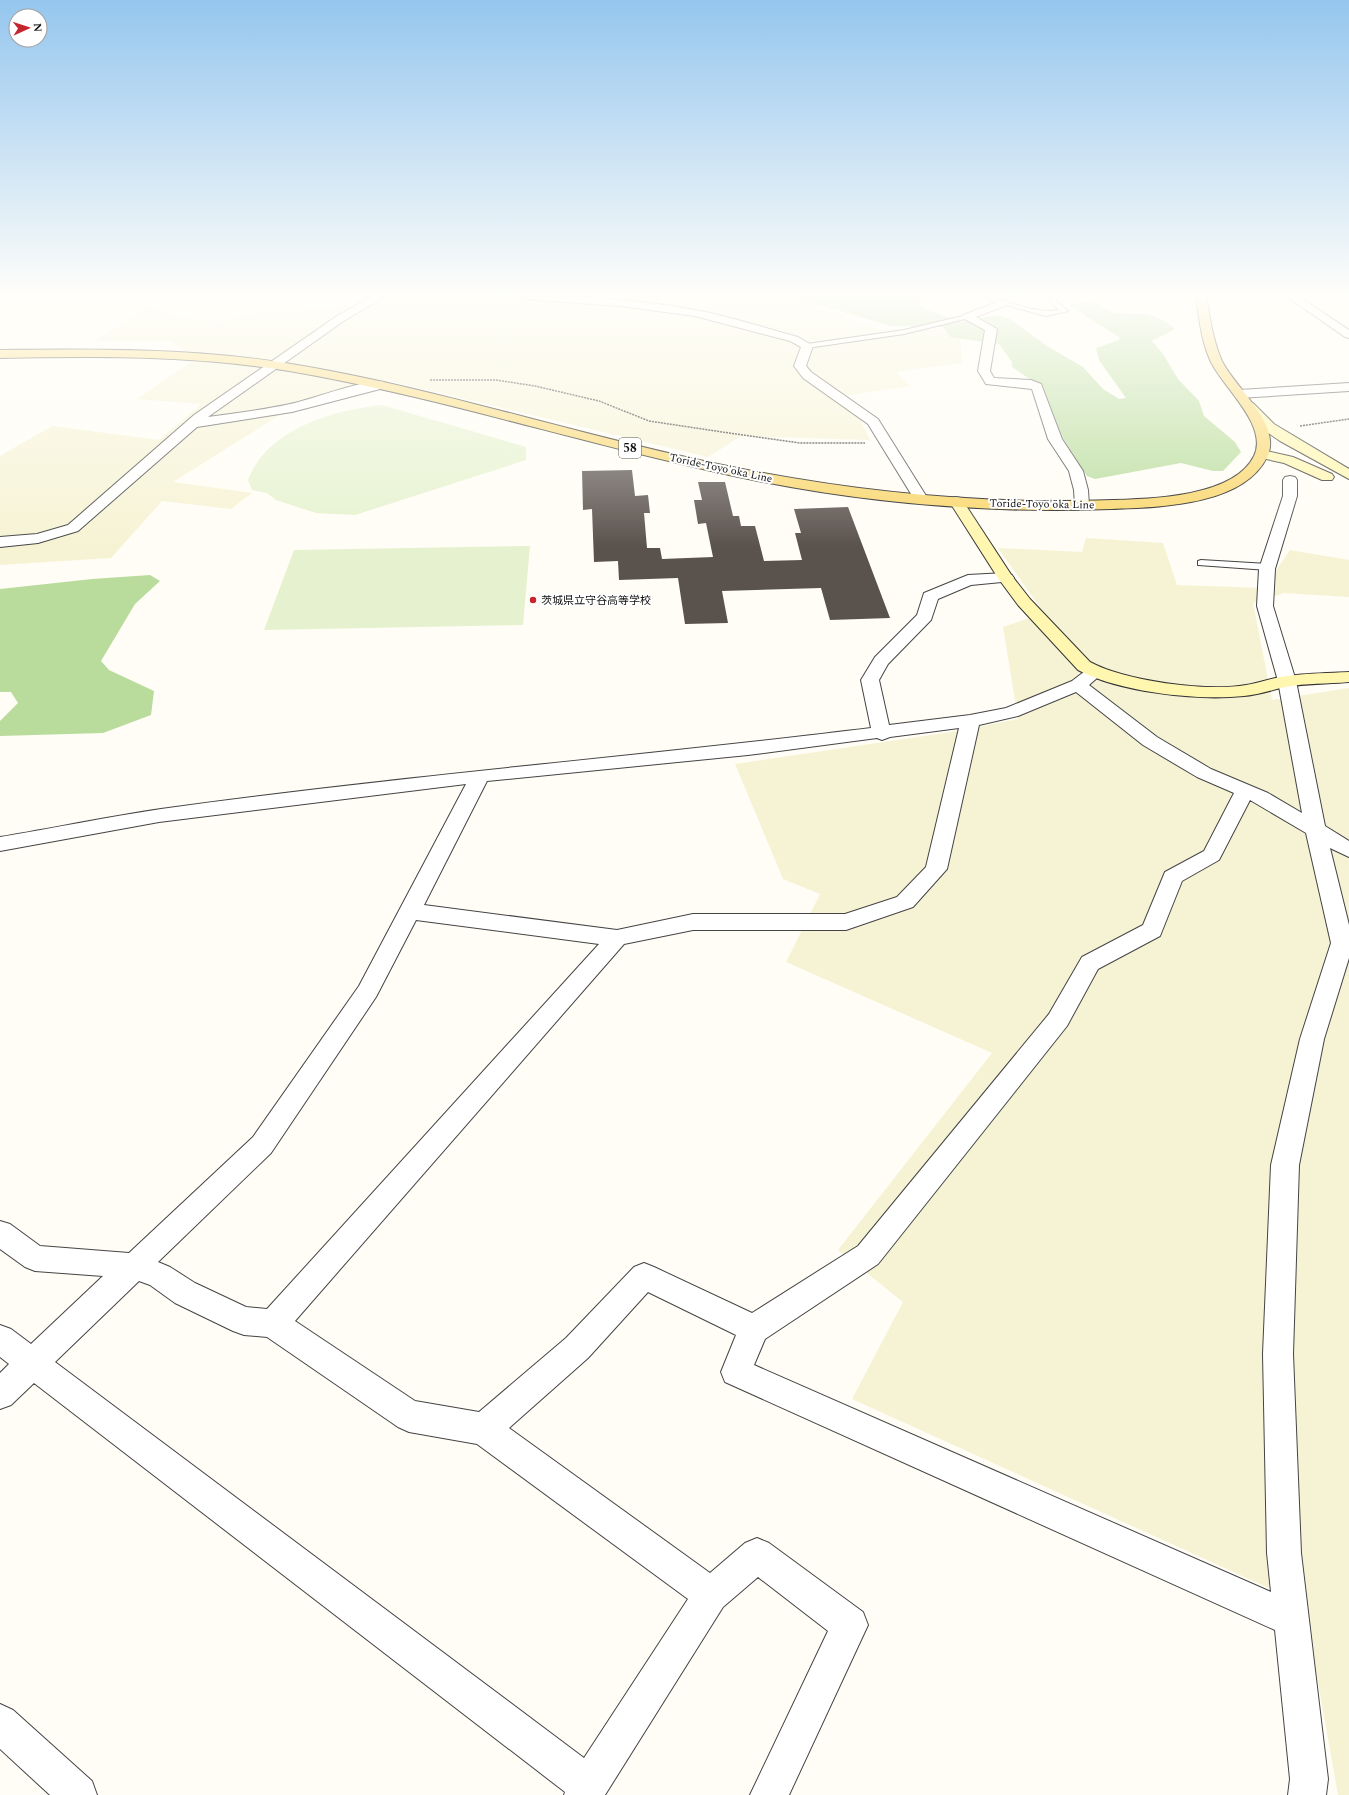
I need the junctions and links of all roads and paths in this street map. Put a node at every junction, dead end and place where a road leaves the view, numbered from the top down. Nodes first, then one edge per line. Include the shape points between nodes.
1 (254, 380) edge
2 (352, 380) edge
3 (426, 380) dead end
4 (814, 380) edge
5 (990, 380) edge
6 (1228, 380) edge
7 (380, 385) junction
8 (1349, 387) edge
9 (1239, 394) junction
10 (1248, 406) junction
11 (1349, 419) edge
12 (194, 423) junction
13 (1276, 432) junction
14 (886, 442) junction
15 (1262, 454) junction
16 (1349, 475) edge
17 (1290, 480) dead end
18 (1349, 489) edge
19 (921, 498) junction
20 (956, 501) junction
21 (1082, 506) junction
22 (0, 542) edge
23 (1201, 563) dead end
24 (1268, 567) junction
25 (1006, 578) junction
26 (1095, 672) junction
27 (1349, 677) edge
28 (1287, 681) junction
29 (1078, 685) junction
30 (970, 721) junction
31 (882, 734) junction
32 (480, 776) junction
33 (1245, 790) junction
34 (1316, 828) junction
35 (0, 844) edge
36 (1349, 850) edge
37 (410, 911) junction
38 (617, 938) junction
39 (0, 1233) edge
40 (134, 1266) junction
41 (273, 1324) junction
42 (754, 1329) junction
43 (0, 1340) edge
44 (32, 1363) junction
45 (0, 1394) edge
46 (484, 1429) junction
47 (711, 1595) junction
48 (1291, 1619) junction
49 (0, 1723) edge
50 (586, 1790) edge
51 (78, 1795) edge
52 (769, 1795) edge
53 (1307, 1795) edge

1 - 12 street
2 - 7 main road, Toride-Toyo'oka Line / 58
3 - 14 path via 496,380 535,386 599,401 649,421 800,444
4 - 14 street via 873,422
5 - 21 street via 1031,384 1037,387 1054,439 1076,471
6 - 9 main road
7 - 12 street via 292,408
7 - 19 main road, Toride-Toyo'oka Line / 58 via 710,467 823,487
8 - 9 street
9 - 10 main road
10 - 13 street
10 - 15 main road via 1264,438
11 - 13 path
12 - 22 street via 73,528 38,538
13 - 16 street
14 - 19 street
15 - 16 street via 1289,455 1310,460
15 - 18 street via 1303,465
15 - 21 main road, Toride-Toyo'oka Line / 58 via 1244,476 1222,489 1171,501
17 - 24 street via 1290,496
19 - 20 main road, Toride-Toyo'oka Line / 58
20 - 21 main road, Toride-Toyo'oka Line / 58
20 - 25 street
23 - 24 lane
24 - 28 street via 1265,606
25 - 26 street via 1024,602 1084,666
25 - 31 street via 968,580 930,596 925,616 881,661 870,680
26 - 28 street via 1120,680 1198,692 1245,691
26 - 29 street
27 - 28 street
28 - 34 street
29 - 30 street via 1011,712
29 - 33 street via 1150,741 1204,773
30 - 31 street
30 - 38 street via 936,869 905,902 846,922 693,922
31 - 32 street
32 - 35 street via 159,816
32 - 37 street
33 - 34 street
33 - 42 street via 1212,855 1173,877 1152,930 1090,963 1058,1020 868,1254
34 - 36 street
34 - 48 street via 1342,942 1312,1039 1284,1165 1278,1354 1284,1553
37 - 38 street
37 - 40 street via 368,991 262,1145
38 - 41 street
39 - 40 street via 35,1258
40 - 41 street via 160,1276 185,1293 244,1321
40 - 44 street
41 - 46 street via 409,1416
42 - 46 street via 644,1276 577,1348
42 - 48 street via 736,1372
43 - 44 street
44 - 45 street
44 - 50 street
46 - 47 street
47 - 50 street
47 - 52 street via 757,1555 850,1625
48 - 53 street via 1310,1779
49 - 51 street

